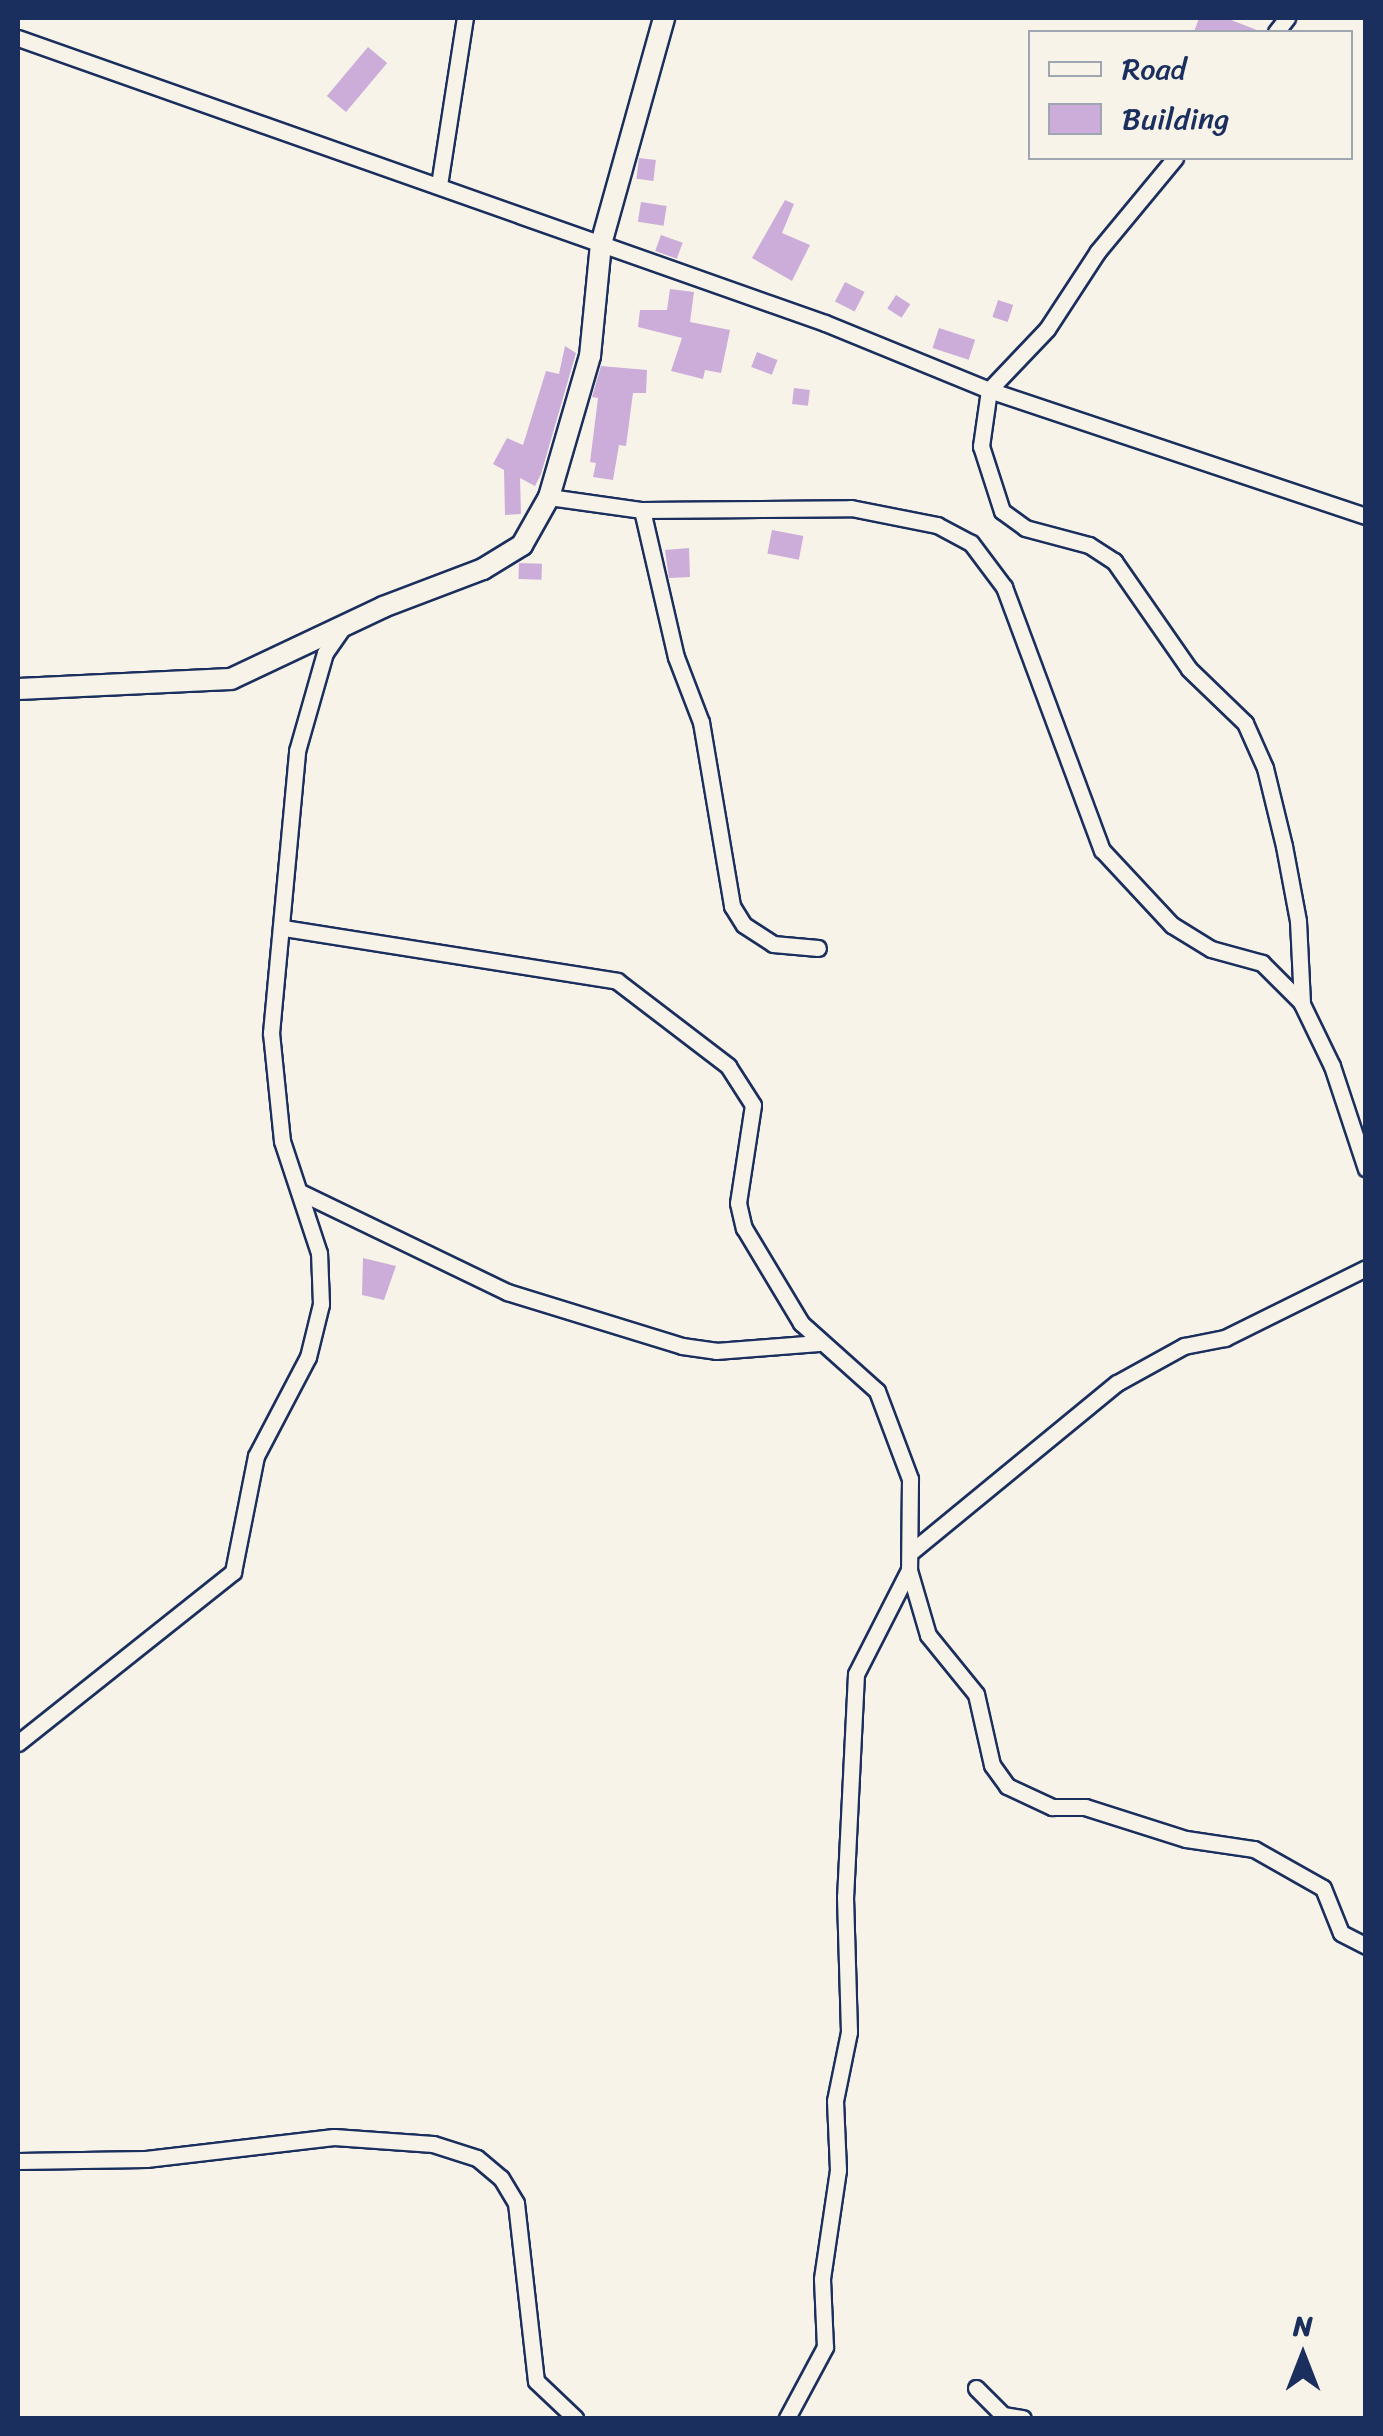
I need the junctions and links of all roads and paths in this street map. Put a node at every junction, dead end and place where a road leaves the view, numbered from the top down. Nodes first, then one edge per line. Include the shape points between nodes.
1 (465, 18) edge
2 (664, 18) edge
3 (18, 38) edge
4 (1173, 160) edge
5 (439, 185) junction
6 (601, 244) junction
7 (989, 390) junction
8 (549, 498) junction
9 (642, 510) junction
10 (1366, 516) edge
11 (342, 630) junction
12 (18, 689) edge
13 (284, 928) junction
14 (818, 948) dead end
15 (1302, 1004) junction
16 (1366, 1169) edge
17 (300, 1192) junction
18 (1366, 1268) edge
19 (818, 1343) junction
20 (910, 1552) junction
21 (909, 1570) junction
22 (18, 1743) edge
23 (1366, 1946) edge
24 (18, 2161) edge
25 (976, 2388) dead end
26 (575, 2418) edge
27 (788, 2418) edge
28 (1023, 2418) edge

1 - 5 street
2 - 6 street
3 - 5 street
4 - 7 street via 1098,250 1048,329
5 - 6 street
6 - 7 street
6 - 8 street via 590,356
7 - 10 street
7 - 15 street via 981,446 1002,510 1025,528 1090,545 1114,561 1189,669 1245,722 1265,768 1284,846 1298,921
8 - 9 street
8 - 11 street via 522,545 484,569
9 - 14 street via 676,657 701,722 732,906 744,925 773,944
9 - 15 street via 851,508 936,525 971,543 1004,586 1102,850 1172,925 1211,949 1262,963
11 - 12 street via 258,670 212,682
11 - 13 street via 324,654 297,752
13 - 17 street via 271,1033 273,1096
13 - 19 street via 592,974 640,994 749,1090 748,1158 738,1203 744,1228
15 - 16 street via 1332,1066
17 - 19 street via 507,1292 682,1346 716,1351
17 - 22 street via 319,1253 321,1304 308,1358 256,1456 233,1572
18 - 20 street via 1225,1338 1184,1346 1118,1383
19 - 20 street via 878,1391 910,1478
20 - 21 street
21 - 23 street via 928,1635 976,1694 992,1764 1007,1786 1052,1807 1085,1807 1186,1839 1254,1850 1323,1888 1341,1934
21 - 27 street via 856,1674 845,1897 849,2032 835,2101 838,2170 822,2279 825,2347
24 - 26 street via 146,2158 334,2137 434,2144 477,2158 501,2178 516,2203 536,2381
25 - 28 street via 1003,2415

